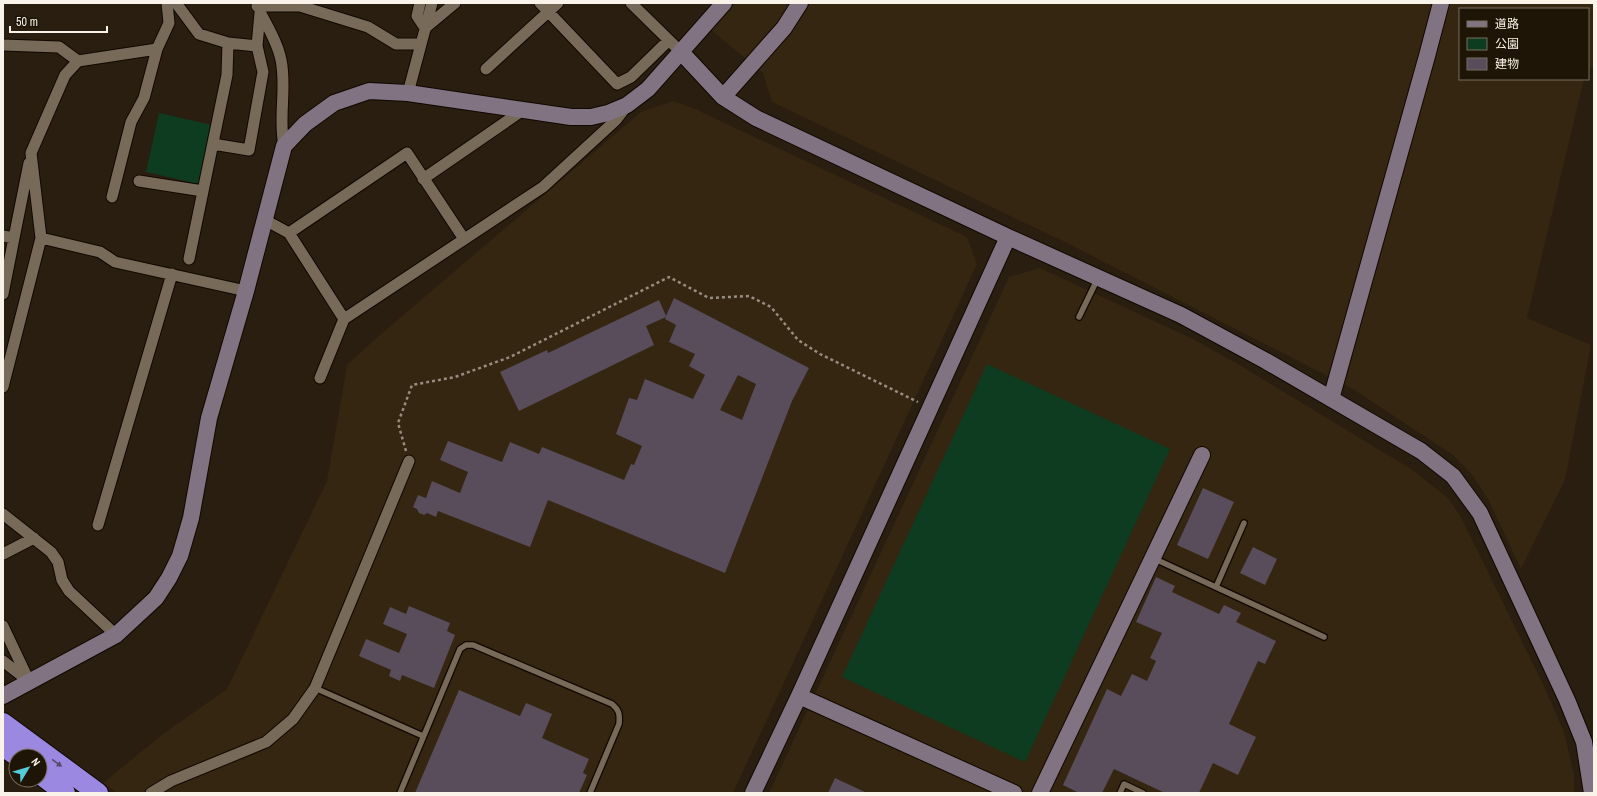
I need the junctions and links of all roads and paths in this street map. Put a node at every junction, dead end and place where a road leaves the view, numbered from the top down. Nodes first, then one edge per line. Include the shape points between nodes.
1 (168, 3) edge
2 (176, 3) edge
3 (420, 3) edge
4 (432, 3) edge
5 (455, 3) edge
6 (540, 3) edge
7 (558, 3) edge
8 (632, 3) edge
9 (724, 3) edge
10 (800, 3) edge
11 (1441, 3) edge
12 (257, 7) edge
13 (548, 12) junction
14 (425, 28) junction
15 (669, 40) junction
16 (228, 43) junction
17 (421, 44) junction
18 (3, 45) edge
19 (257, 46) junction
20 (157, 49) junction
21 (682, 52) junction
22 (78, 61) junction
23 (486, 69) dead end
24 (408, 92) junction
25 (724, 97) junction
26 (627, 105) junction
27 (523, 110) junction
28 (213, 144) junction
29 (284, 146) junction
30 (32, 153) junction
31 (423, 178) junction
32 (139, 181) dead end
33 (203, 191) junction
34 (112, 196) dead end
35 (265, 220) junction
36 (289, 233) junction
37 (8, 237) edge
38 (1008, 237) junction
39 (41, 238) junction
40 (464, 239) junction
41 (189, 259) dead end
42 (172, 274) junction
43 (1098, 278) junction
44 (246, 291) junction
45 (3, 294) edge
46 (1079, 317) dead end
47 (344, 319) junction
48 (320, 378) dead end
49 (3, 387) edge
50 (1331, 399) junction
51 (930, 408) junction
52 (1202, 455) dead end
53 (409, 461) joint
54 (3, 514) edge
55 (1244, 523) dead end
56 (98, 525) dead end
57 (34, 538) junction
58 (3, 554) edge
59 (1152, 558) junction
60 (1216, 588) junction
61 (3, 626) edge
62 (116, 635) junction
63 (1324, 637) dead end
64 (3, 661) edge
65 (25, 683) junction
66 (315, 688) junction
67 (3, 696) edge
68 (799, 696) junction
69 (3, 723) edge
70 (423, 736) junction
71 (48, 780) edge
72 (65, 793) edge
73 (98, 793) edge
74 (151, 793) edge
75 (400, 793) edge
76 (590, 793) edge
77 (753, 793) edge
78 (1014, 793) edge
79 (1040, 793) edge
80 (1120, 793) edge
81 (1143, 793) edge
82 (1592, 793) edge

1 - 20 street via 169,22
2 - 16 street via 199,34
3 - 14 street via 417,16
4 - 14 street
5 - 14 street
6 - 13 street
7 - 13 street
8 - 15 street
9 - 21 street
10 - 25 street via 784,28
11 - 50 street
12 - 17 street via 300,6 368,27 396,44
12 - 19 street
12 - 29 street via 281,60 281,132
13 - 15 street via 617,84 631,77
13 - 23 street
14 - 17 street
15 - 21 street
16 - 19 street
16 - 28 street via 227,75
17 - 24 street
18 - 22 street via 59,47
19 - 28 street via 263,72 249,150
20 - 22 street
20 - 34 street via 144,98 131,122
21 - 25 street
21 - 26 street via 648,89
22 - 30 street via 65,75
24 - 27 street
24 - 29 street via 369,91 334,103 305,124
25 - 38 street via 756,118
26 - 27 street via 591,117 571,117
26 - 40 street via 616,120 543,186
27 - 31 street
28 - 33 street
29 - 35 street
30 - 37 street
30 - 39 street
31 - 36 street via 407,154
31 - 40 street
32 - 33 street
33 - 41 street
35 - 36 street
35 - 44 street
36 - 47 street
37 - 45 street
38 - 43 street
38 - 51 street
39 - 42 street via 100,252 115,262
39 - 49 street
40 - 47 street
42 - 44 street
42 - 56 street
43 - 46 lane
43 - 50 street via 1181,315
44 - 62 street via 209,418 192,518 180,556 156,598
47 - 48 street
50 - 82 street via 1421,451 1453,476 1480,513 1584,742
51 - 53 path via 820,354 798,340 771,308 749,296 709,298 669,277 510,357 455,377 412,385 398,423
51 - 68 street
52 - 59 street
53 - 66 street
54 - 57 street
55 - 60 lane
57 - 58 street
57 - 62 street via 51,552 58,562 62,580 69,591
59 - 60 lane
59 - 79 street
60 - 63 lane
61 - 65 street
62 - 65 street
64 - 65 street
65 - 67 street
66 - 70 lane
66 - 74 street via 293,719 266,742 171,781
68 - 77 street
68 - 78 street
69 -> 73 highway
70 - 75 lane
70 - 76 lane via 460,649 466,645 473,645 612,704 618,709 619,724
71 - 72 highway
80 - 81 lane via 1124,784

